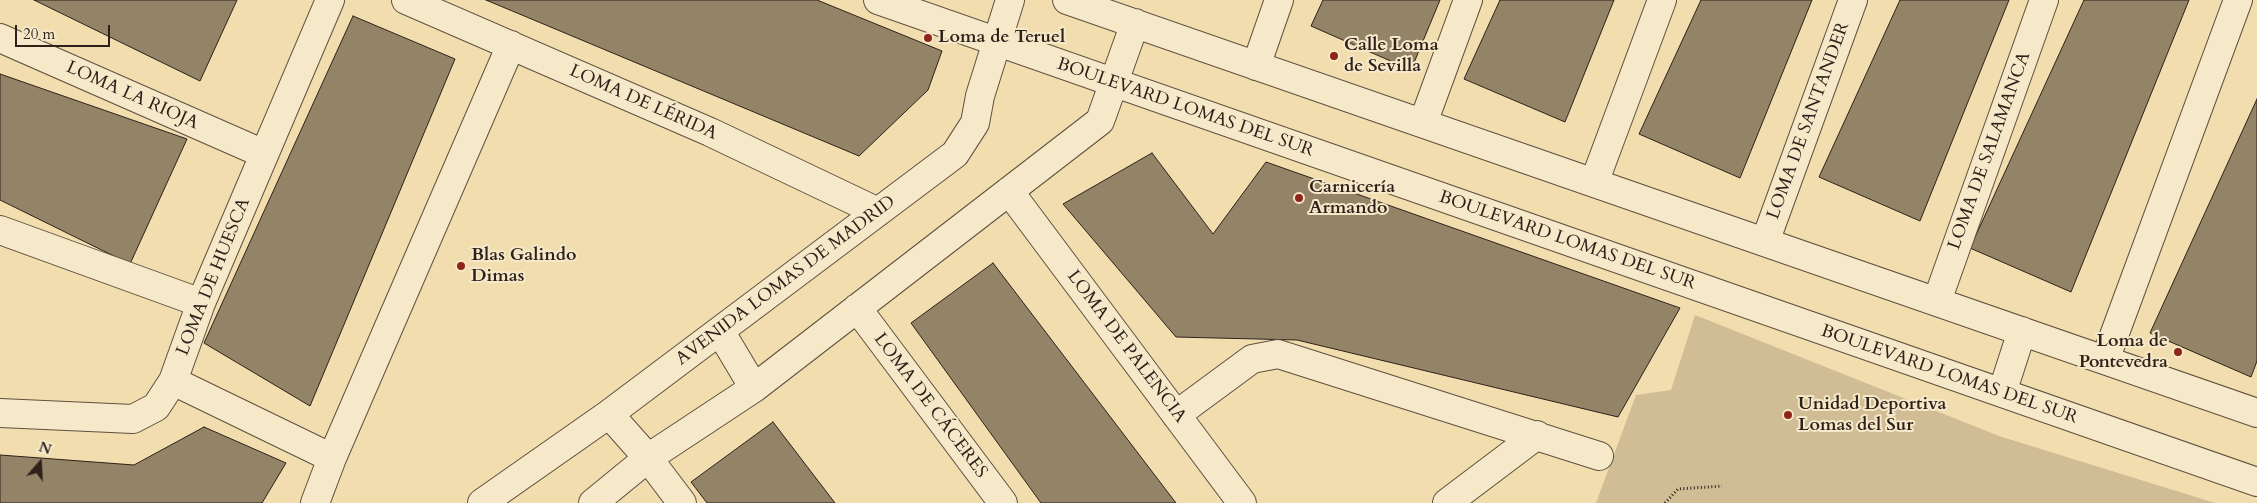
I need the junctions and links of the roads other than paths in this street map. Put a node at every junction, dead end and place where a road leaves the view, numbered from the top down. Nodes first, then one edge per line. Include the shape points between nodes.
1 (330, 0) edge
2 (406, 0) edge
3 (878, 0) edge
4 (1010, 0) edge
5 (1279, 0) edge
6 (1468, 0) edge
7 (1662, 0) edge
8 (1853, 0) edge
9 (2044, 0) edge
10 (2238, 0) edge
11 (1080, 2) edge
12 (1135, 24) junction
13 (0, 38) edge
14 (997, 42) junction
15 (511, 45) junction
16 (1256, 66) junction
17 (1114, 83) junction
18 (1423, 123) junction
19 (264, 154) junction
20 (1594, 183) junction
21 (1009, 191) junction
22 (878, 212) junction
23 (0, 230) edge
24 (1765, 242) junction
25 (1937, 301) junction
26 (201, 303) junction
27 (857, 308) junction
28 (720, 331) junction
29 (2022, 331) junction
30 (2105, 360) junction
31 (173, 381) junction
32 (754, 388) junction
33 (2002, 393) junction
34 (0, 413) edge
35 (2257, 413) edge
36 (609, 414) junction
37 (1176, 414) junction
38 (1537, 435) junction
39 (1599, 456) dead end
40 (332, 458) junction
41 (648, 458) junction
42 (2257, 482) edge
43 (315, 503) edge
44 (482, 503) edge
45 (593, 503) edge
46 (682, 503) edge
47 (1003, 503) edge
48 (1242, 503) edge
49 (1448, 503) edge

1 - 19 street, LOMA DE HUESCA
2 - 15 street, LOMA DE LÉRIDA
3 - 14 street, BOULEVARD LOMAS DEL SUR
4 - 14 street, AVENIDA LOMAS DE MADRID
5 - 16 street
6 - 18 street
7 - 20 street
8 - 24 street, LOMA DE SANTANDER
9 - 25 street, LOMA DE SALAMANCA
10 - 30 street
11 - 12 street
12 - 16 street
12 - 17 street
13 - 19 street, LOMA LA RIOJA
14 - 17 street, BOULEVARD LOMAS DEL SUR
14 - 22 street, AVENIDA LOMAS DE MADRID via 975,123 955,154
15 - 22 street, LOMA DE LÉRIDA via 710,132
15 - 40 street
16 - 18 street
17 - 21 street via 1100,121
17 - 33 street, BOULEVARD LOMAS DEL SUR
18 - 20 street
19 - 26 street, LOMA DE HUESCA
20 - 24 street
21 - 27 street
21 - 37 street, LOMA DE PALENCIA
22 - 28 street, AVENIDA LOMAS DE MADRID
23 - 26 street
24 - 25 street
25 - 29 street
26 - 31 street, LOMA DE HUESCA
27 - 32 street
27 - 47 street, LOMA DE CÁCERES
28 - 32 street
28 - 36 street, AVENIDA LOMAS DE MADRID
29 - 30 street
29 - 33 street
30 - 35 street
31 - 34 street, LOMA DE HUESCA via 156,407 133,418
31 - 40 street
32 - 41 street
33 - 42 street, BOULEVARD LOMAS DEL SUR
36 - 41 street
36 - 44 street, AVENIDA LOMAS DE MADRID
37 - 38 street via 1252,359 1278,354
37 - 48 street, LOMA DE PALENCIA
38 - 39 street
38 - 49 street
40 - 43 street
41 - 45 street
41 - 46 street

